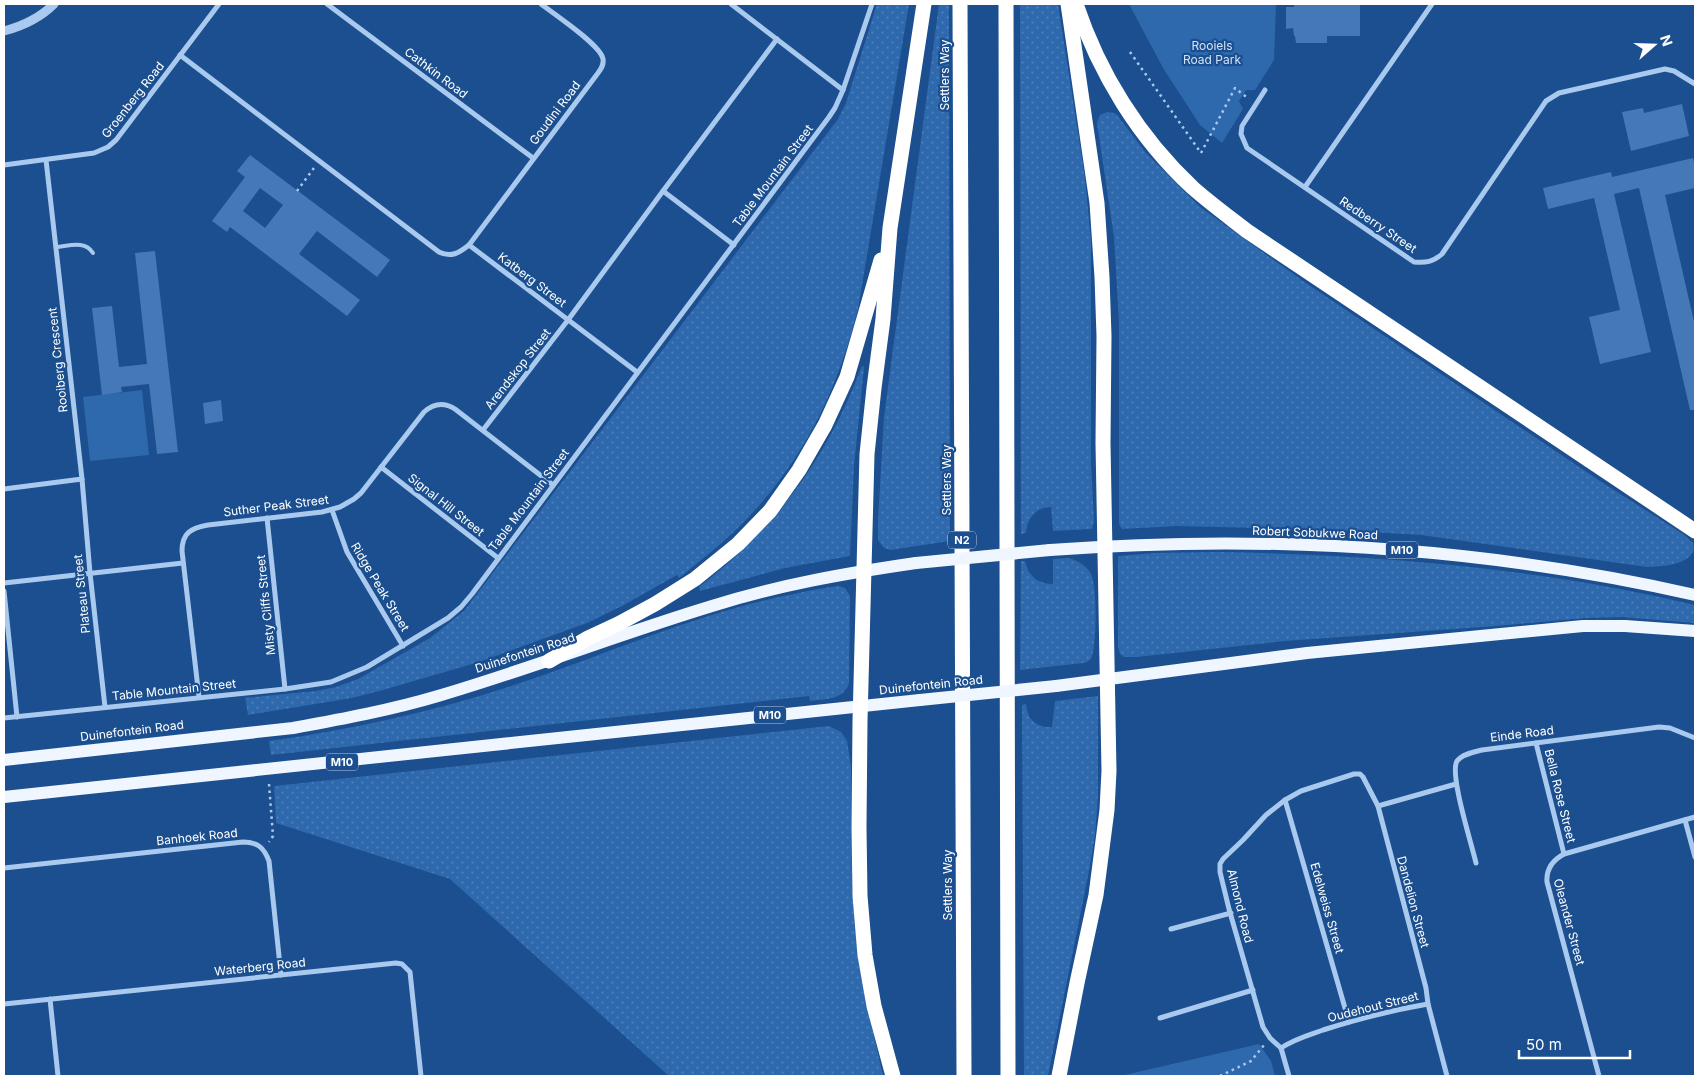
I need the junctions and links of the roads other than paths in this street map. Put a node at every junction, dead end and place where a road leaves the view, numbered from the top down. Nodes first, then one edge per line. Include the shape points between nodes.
1 (54, 4) edge
2 (219, 4) edge
3 (327, 4) edge
4 (541, 4) edge
5 (731, 4) edge
6 (872, 4) edge
7 (924, 4) edge
8 (960, 4) edge
9 (1006, 4) edge
10 (1068, 4) edge
11 (1076, 4) edge
12 (1432, 4) edge
13 (4, 31) edge
14 (777, 39) junction
15 (180, 55) junction
16 (1695, 84) edge
17 (843, 90) junction
18 (1265, 90) dead end
19 (533, 158) junction
20 (46, 160) junction
21 (4, 165) edge
22 (1305, 188) junction
23 (663, 191) junction
24 (890, 228) junction
25 (469, 245) junction
26 (734, 245) junction
27 (56, 247) junction
28 (93, 253) dead end
29 (568, 320) junction
30 (637, 372) junction
31 (483, 430) junction
32 (381, 467) junction
33 (82, 479) junction
34 (553, 485) junction
35 (4, 489) edge
36 (332, 510) junction
37 (267, 518) junction
38 (1695, 531) edge
39 (1106, 546) junction
40 (1050, 550) joint
41 (498, 558) junction
42 (183, 563) junction
43 (864, 571) junction
44 (90, 573) junction
45 (4, 583) edge
46 (4, 591) edge
47 (1695, 595) edge
48 (1695, 631) edge
49 (403, 646) junction
50 (549, 660) junction
51 (1106, 679) junction
52 (285, 689) junction
53 (199, 698) junction
54 (861, 706) junction
55 (105, 707) junction
56 (17, 717) junction
57 (4, 718) edge
58 (1695, 738) edge
59 (1536, 743) junction
60 (4, 760) edge
61 (1354, 774) joint
62 (1456, 784) junction
63 (4, 797) edge
64 (1285, 800) junction
65 (1378, 806) junction
66 (1695, 817) edge
67 (1685, 820) junction
68 (1564, 854) junction
69 (1695, 857) edge
70 (1476, 862) dead end
71 (4, 868) edge
72 (1231, 913) junction
73 (1171, 929) dead end
74 (281, 975) junction
75 (1252, 990) junction
76 (50, 999) junction
77 (4, 1004) edge
78 (1428, 1004) junction
79 (1160, 1018) dead end
80 (1349, 1022) junction
81 (1281, 1048) junction
82 (58, 1076) edge
83 (422, 1076) edge
84 (893, 1076) edge
85 (964, 1076) edge
86 (1008, 1076) edge
87 (1059, 1076) edge
88 (1290, 1076) edge
89 (1447, 1076) edge
90 (1599, 1076) edge

1 - 13 street via 24,25
2 - 15 street, Groenberg Road
3 - 19 street, Cathkin Road
4 - 19 street, Goudini Road via 596,46 604,62
5 - 14 street
6 - 17 street, Table Mountain Street
7 - 24 highway
8 - 85 highway, Settlers Way / N2
9 - 86 highway
10 - 39 highway via 1097,203 1104,336
11 - 38 highway via 1098,58 1131,117 1172,167 1211,204
12 - 22 street
14 - 17 street
14 - 23 street, Katberg Street
15 - 20 street, Groenberg Road via 108,147 94,154
15 - 25 street via 439,252 455,254
16 - 22 street, Redberry Street via 1666,69 1550,98 1442,254 1432,261 1414,262
17 - 26 street, Table Mountain Street via 829,117
18 - 22 street, Redberry Street via 1240,134 1247,148
19 - 25 street, Goudini Road
20 - 21 street, Groenberg Road
20 - 27 street, Rooiberg Crescent
23 - 26 street
23 - 29 street, Katberg Street
24 - 43 highway via 867,454
24 - 50 highway via 847,377 825,425 770,511 738,544 684,587
25 - 29 street, Katberg Street
26 - 30 street, Table Mountain Street
27 - 28 lane via 84,244
27 - 33 street, Rooiberg Crescent
29 - 30 street
29 - 31 street, Arendskop Street
30 - 34 street, Table Mountain Street
31 - 32 street, Suther Peak Street via 450,406 434,405 424,412
31 - 34 street, Suther Peak Street
32 - 36 street, Suther Peak Street via 354,499
32 - 41 street, Signal Hill Street
33 - 35 street
33 - 44 street, Plateau Street
34 - 41 street, Table Mountain Street
36 - 37 street, Suther Peak Street
36 - 49 street, Ridge Peak Street via 347,552
37 - 42 street, Suther Peak Street via 208,524 190,531 182,543
37 - 52 street, Misty Cliffs Street
39 - 40 main road, Robert Sobukwe Road / M10
39 - 47 main road, Robert Sobukwe Road / M10 via 1228,543 1374,548 1550,568
39 - 51 highway
40 - 43 main road, Duinefontein Road / M10, bridge
41 - 49 street, Table Mountain Street via 461,607
42 - 44 street
42 - 53 street, Suther Peak Street
43 - 50 main road, Duinefontein Road / M10 via 778,588 719,604
43 - 54 highway
44 - 45 street
44 - 55 street, Plateau Street
46 - 56 street
48 - 51 main road, M10 via 1583,626 1307,653
49 - 52 street, Table Mountain Street via 346,677
50 - 60 main road, Duinefontein Road / M10 via 437,696 334,721
51 - 54 main road, Duinefontein Road / M10, bridge
51 - 87 highway via 1109,771 1102,854
52 - 53 street, Table Mountain Street
53 - 55 street, Table Mountain Street
54 - 63 main road, Duinefontein Road / M10
54 - 84 highway via 858,827 864,945 874,1006
55 - 56 street, Table Mountain Street
56 - 57 street, Table Mountain Street
58 - 59 street, Einde Road via 1659,727
59 - 62 street, Einde Road via 1482,750 1463,756 1454,770
59 - 68 street, Bella Rose Street
61 - 64 street, Almond Road via 1301,791
61 - 65 street, Dandelion Street via 1363,776
62 - 65 street
62 - 70 street, Einde Road
64 - 72 street, Almond Road via 1266,815 1220,864
64 - 80 street, Edelweiss Street
65 - 78 street, Dandelion Street
66 - 67 street
67 - 68 street
67 - 69 street
68 - 90 street, Oleander Street via 1556,858 1546,876
71 - 74 street, Banhoek Road via 243,842 257,844 269,861
72 - 73 street
72 - 75 street, Almond Road
74 - 76 street, Waterberg Road
74 - 83 street, Waterberg Road via 396,962 402,964 410,972
75 - 79 street
75 - 81 street, Almond Road via 1263,1027
76 - 77 street, Waterberg Road
76 - 82 street
78 - 80 street, Oudehout Street
78 - 89 street, Oudehout Street
80 - 81 street, Oudehout Street via 1290,1041
81 - 88 street

